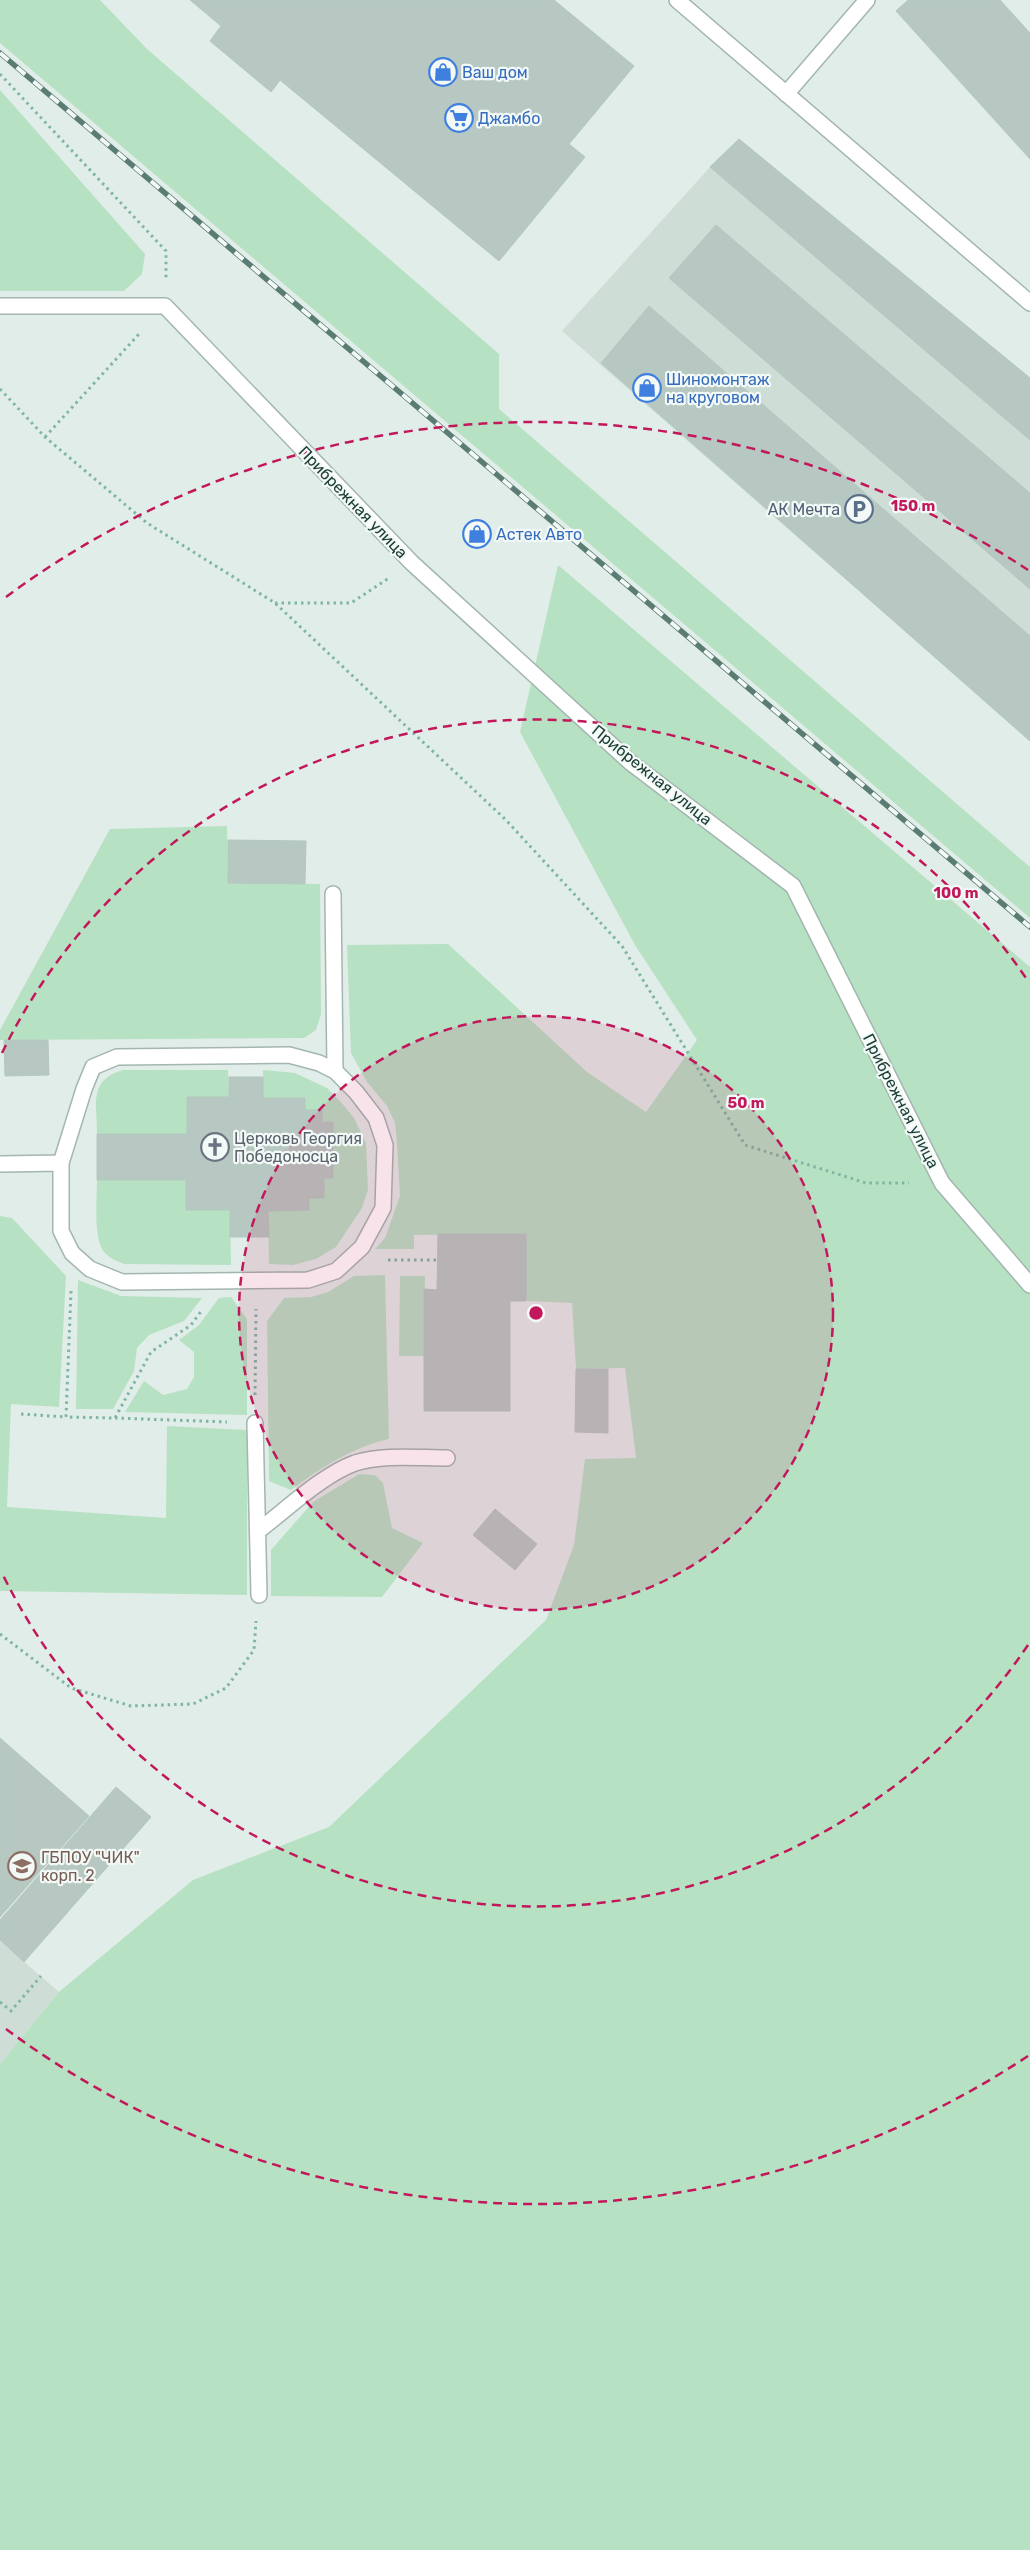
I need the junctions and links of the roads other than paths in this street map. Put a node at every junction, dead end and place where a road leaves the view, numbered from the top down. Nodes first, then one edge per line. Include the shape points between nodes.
1 (677, 0) edge
2 (867, 0) edge
3 (786, 94) junction
4 (1030, 303) edge
5 (0, 306) edge
6 (333, 894) dead end
7 (335, 1071) junction
8 (61, 1163) junction
9 (0, 1164) edge
10 (1030, 1285) edge
11 (255, 1423) road end
12 (447, 1458) dead end
13 (258, 1532) junction
14 (258, 1595) road end

1 - 3 street
2 - 3 street
3 - 4 street
5 - 10 street, Прибрежная улица via 165,306 412,563 630,762 793,886 942,1183
6 - 7 street
7 - 8 street via 319,1063 289,1056 117,1057 93,1067
7 - 8 street via 376,1118 384,1145 383,1208 362,1247 336,1271 308,1280 122,1282 90,1269 72,1253 61,1231
8 - 9 street
11 - 13 street
12 - 13 street via 388,1458 356,1463 327,1479
13 - 14 street

